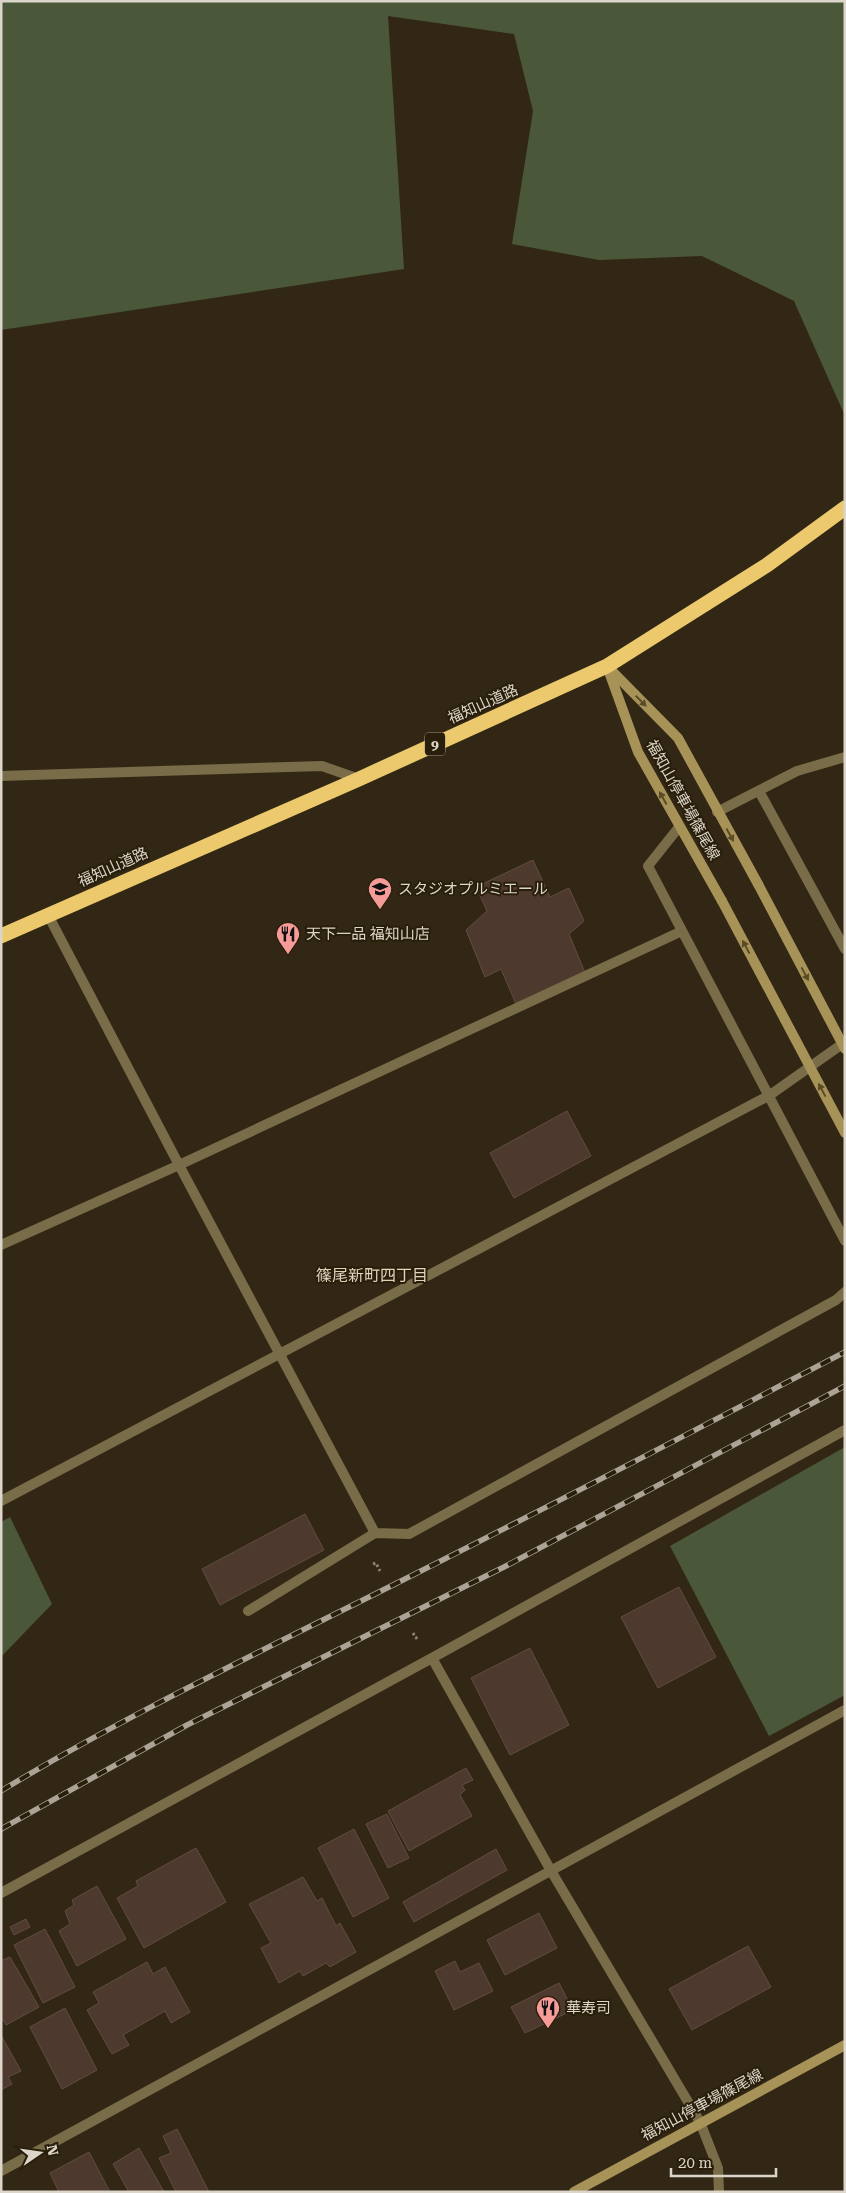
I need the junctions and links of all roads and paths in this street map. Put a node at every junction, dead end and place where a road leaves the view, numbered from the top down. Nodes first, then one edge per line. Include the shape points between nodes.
1 (845, 508) edge
2 (607, 666) junction
3 (845, 757) edge
4 (1, 776) edge
5 (359, 779) junction
6 (759, 791) junction
7 (718, 812) junction
8 (679, 827) junction
9 (48, 915) junction
10 (682, 931) junction
11 (1, 936) edge
12 (845, 949) edge
13 (845, 1042) edge
14 (845, 1049) edge
15 (770, 1095) junction
16 (845, 1133) edge
17 (179, 1166) junction
18 (845, 1241) edge
19 (1, 1245) edge
20 (845, 1292) edge
21 (280, 1356) junction
22 (845, 1430) edge
23 (1, 1501) edge
24 (375, 1533) junction
25 (248, 1611) dead end
26 (432, 1658) junction
27 (845, 1710) edge
28 (550, 1869) junction
29 (1, 1893) edge
30 (845, 2045) edge
31 (700, 2122) junction
32 (1, 2171) edge
33 (574, 2192) edge
34 (719, 2192) edge

1 - 2 highway, 福知山道路 / 9 via 767,565
2 - 5 highway, 福知山道路 / 9
2 -> 7 main road, 福知山停車場篠尾線 via 678,738
8 -> 2 main road, 福知山停車場篠尾線 via 638,752
3 - 6 street via 797,771
4 - 5 street via 322,766
5 - 9 highway, 福知山道路 / 9
6 - 7 street
6 - 12 street
7 -> 14 main road, 福知山停車場篠尾線, bridge
8 - 10 street via 648,866
16 -> 8 main road, 福知山停車場篠尾線, bridge via 722,901
9 - 11 highway, 福知山道路 / 9
9 - 17 street
10 - 15 street
10 - 17 street
13 - 15 street
15 - 18 street
15 - 21 street
17 - 19 street
17 - 21 street
20 - 24 street via 836,1300 409,1534
21 - 23 street
21 - 24 street
22 - 26 street
24 - 25 street
26 - 28 street
26 - 29 street
27 - 28 street
28 - 31 street
28 - 32 street
30 - 31 main road, 福知山停車場篠尾線
31 - 33 main road, 福知山停車場篠尾線
31 - 34 street via 718,2168

